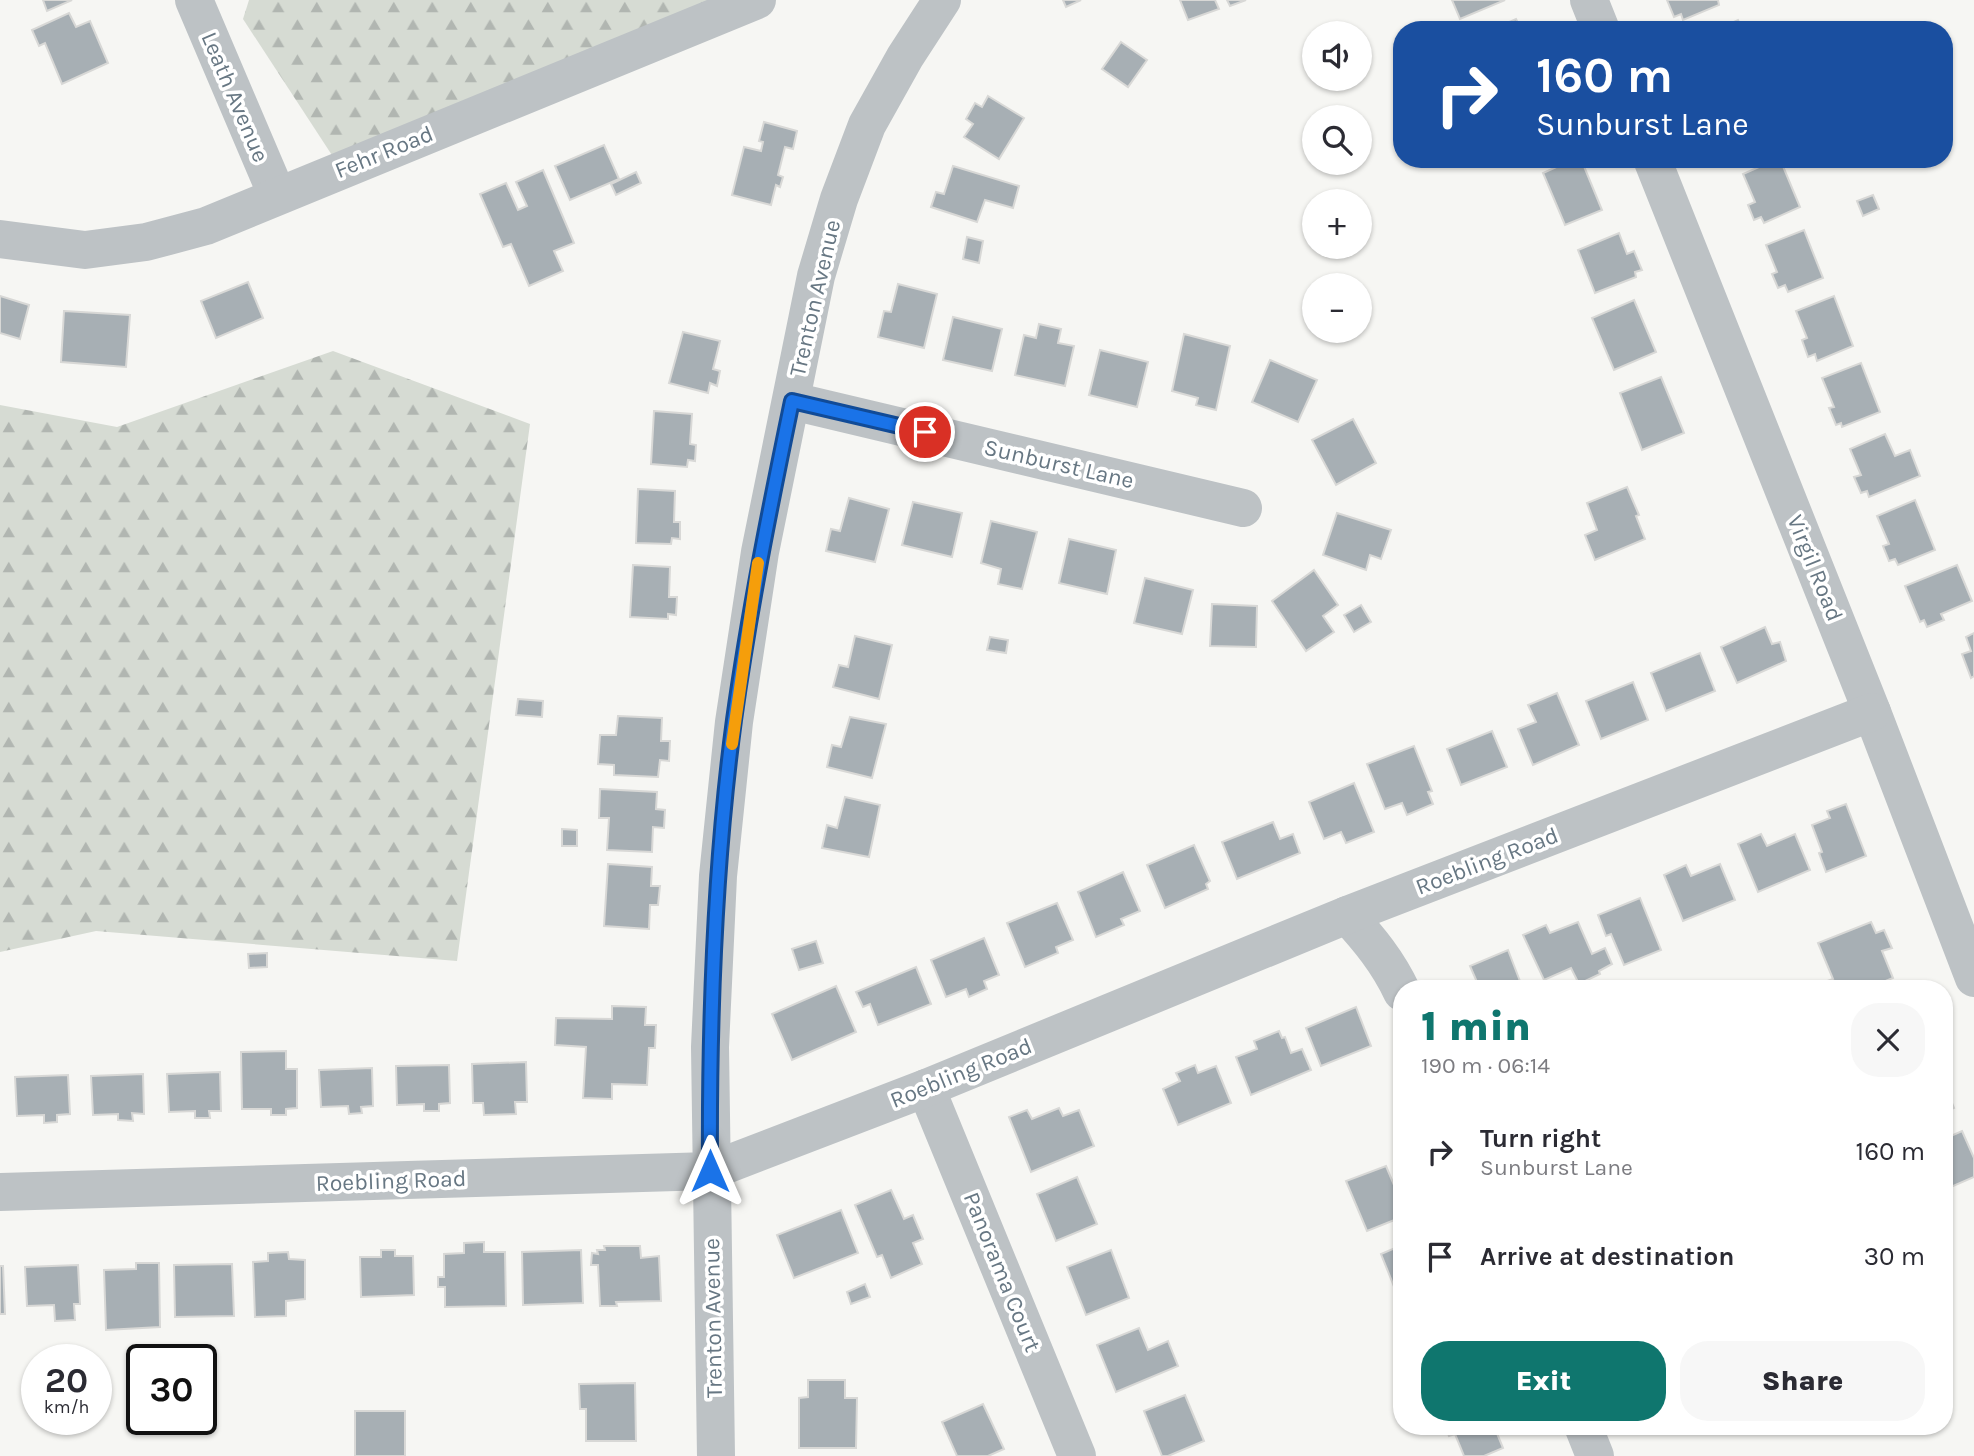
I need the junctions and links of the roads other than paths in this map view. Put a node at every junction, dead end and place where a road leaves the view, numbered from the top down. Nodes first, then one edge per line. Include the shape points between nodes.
1 (194, 0) edge
2 (757, 0) edge
3 (942, 0) edge
4 (1589, 0) edge
5 (1597, 21) edge
6 (1656, 168) edge
7 (277, 195) junction
8 (0, 239) edge
9 (792, 401) junction
10 (1243, 508) dead end
11 (1872, 712) junction
12 (1347, 915) junction
13 (1974, 978) edge
14 (1397, 980) edge
15 (926, 1088) junction
16 (710, 1171) junction
17 (0, 1192) edge
18 (1587, 1435) edge
19 (716, 1456) edge
20 (1077, 1456) edge
21 (1595, 1456) edge

1 - 7 street, Leath Avenue
2 - 7 street, Fehr Road
3 - 9 street, Trenton Avenue via 867,125 817,276
4 - 5 street
6 - 11 street, Virgil Road
7 - 8 street, Fehr Road via 206,226 146,242 85,250
9 - 10 street, Sunburst Lane
9 - 16 street, Trenton Avenue via 760,552 733,735 717,902
11 - 12 street, Roebling Road
11 - 13 street, Virgil Road
12 - 14 street
12 - 15 street, Roebling Road
15 - 16 street, Roebling Road
15 - 20 street, Panorama Court
16 - 17 street, Roebling Road
16 - 19 street, Trenton Avenue
18 - 21 street

